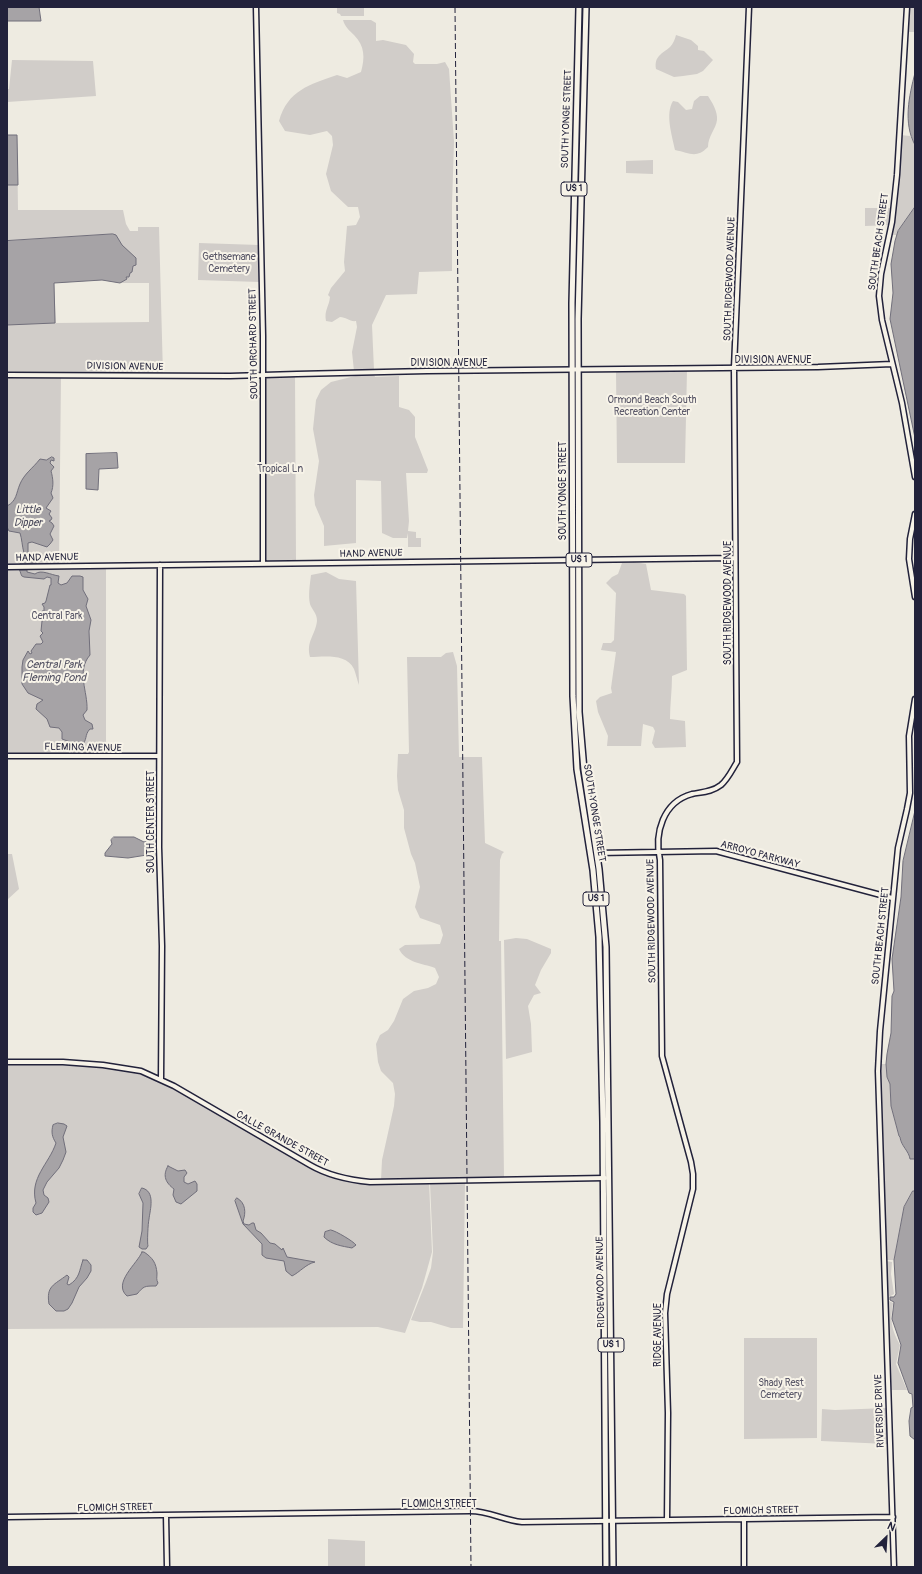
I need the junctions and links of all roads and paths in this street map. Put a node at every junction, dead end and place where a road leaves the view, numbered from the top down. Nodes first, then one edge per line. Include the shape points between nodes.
1 (256, 7) edge
2 (579, 7) edge
3 (586, 7) edge
4 (749, 7) edge
5 (907, 7) edge
6 (579, 16) junction
7 (585, 44) junction
8 (575, 150) junction
9 (582, 162) junction
10 (573, 261) junction
11 (579, 270) junction
12 (892, 364) junction
13 (734, 368) junction
14 (572, 370) junction
15 (578, 370) junction
16 (7, 375) edge
17 (263, 375) junction
18 (572, 463) junction
19 (578, 471) junction
20 (915, 477) edge
21 (915, 514) edge
22 (735, 558) junction
23 (572, 560) junction
24 (579, 560) junction
25 (263, 563) junction
26 (160, 565) junction
27 (7, 567) edge
28 (915, 597) edge
29 (573, 633) junction
30 (579, 657) junction
31 (915, 699) edge
32 (7, 756) edge
33 (159, 756) junction
34 (589, 845) junction
35 (659, 852) junction
36 (590, 853) junction
37 (597, 853) junction
38 (598, 862) junction
39 (892, 898) junction
40 (607, 1045) joint
41 (601, 1046) joint
42 (7, 1062) edge
43 (602, 1064) junction
44 (608, 1071) junction
45 (161, 1079) junction
46 (688, 1154) joint
47 (603, 1178) junction
48 (609, 1178) junction
49 (884, 1254) joint
50 (166, 1515) junction
51 (7, 1517) edge
52 (893, 1517) junction
53 (744, 1519) junction
54 (667, 1520) junction
55 (607, 1521) junction
56 (613, 1521) junction
57 (167, 1567) edge
58 (606, 1567) edge
59 (613, 1567) edge
60 (744, 1567) edge
61 (894, 1567) edge

1 - 17 street, SOUTH ORCHARD STREET
2 - 6 main road, SOUTH YONGE STREET / US 1
3 - 7 main road, SOUTH YONGE STREET / US 1
4 - 13 street, SOUTH RIDGEWOOD AVENUE
5 - 12 street, SOUTH BEACH STREET via 897,175 879,296
6 - 7 main road via 583,21
6 - 8 main road, SOUTH YONGE STREET / US 1
7 - 9 main road, SOUTH YONGE STREET / US 1
8 - 9 main road
8 - 10 main road, SOUTH YONGE STREET / US 1
9 - 11 main road, SOUTH YONGE STREET / US 1
10 - 11 main road
10 - 14 main road, SOUTH YONGE STREET / US 1
11 - 15 main road, SOUTH YONGE STREET / US 1
12 - 13 street, DIVISION AVENUE
12 - 20 street, SOUTH BEACH STREET via 902,403
13 - 15 street, DIVISION AVENUE
13 - 22 street, SOUTH RIDGEWOOD AVENUE
14 - 15 street, DIVISION AVENUE
14 - 17 street, DIVISION AVENUE
14 - 18 main road, SOUTH YONGE STREET / US 1
15 - 19 main road, SOUTH YONGE STREET / US 1
16 - 17 street, DIVISION AVENUE
17 - 25 street, SOUTH ORCHARD STREET
18 - 19 main road
18 - 23 main road, SOUTH YONGE STREET / US 1
19 - 24 main road, SOUTH YONGE STREET / US 1
21 - 28 street via 909,559
22 - 24 street, HAND AVENUE
22 - 35 street, SOUTH RIDGEWOOD AVENUE via 737,762 722,785 682,798 669,809 659,830
23 - 24 street, HAND AVENUE
23 - 25 street, HAND AVENUE
23 - 29 main road, SOUTH YONGE STREET / US 1
24 - 30 main road, SOUTH YONGE STREET / US 1
25 - 26 street, HAND AVENUE
26 - 27 street, HAND AVENUE
26 - 33 street, SOUTH CENTER STREET
29 - 30 main road via 576,654
29 - 34 main road, SOUTH YONGE STREET / US 1 via 576,751
30 - 37 main road, SOUTH YONGE STREET / US 1 via 582,751
31 - 39 street, SOUTH BEACH STREET via 909,736 909,801 898,848
32 - 33 street, FLEMING AVENUE
33 - 45 street, SOUTH CENTER STREET
34 - 36 main road, SOUTH YONGE STREET / US 1
34 - 37 main road
35 - 37 street, ARROYO PARKWAY
35 - 39 street, ARROYO PARKWAY via 716,851
35 - 46 street, SOUTH RIDGEWOOD AVENUE via 662,1056
36 - 38 main road
36 - 41 main road, SOUTH YONGE STREET / US 1 via 599,937
37 - 38 main road, SOUTH YONGE STREET / US 1
38 - 40 main road, SOUTH YONGE STREET / US 1 via 605,928
39 - 49 street, SOUTH BEACH STREET via 878,1071
40 - 44 main road, RIDGEWOOD AVENUE / US 1
41 - 43 main road, RIDGEWOOD AVENUE / US 1
42 - 45 street, CALLE GRANDE STREET via 103,1065 131,1069
43 - 44 main road
43 - 47 main road, RIDGEWOOD AVENUE / US 1
44 - 48 main road, RIDGEWOOD AVENUE / US 1
45 - 47 street, CALLE GRANDE STREET via 310,1166 350,1180 375,1182
46 - 54 street, RIDGE AVENUE via 693,1174 693,1189 667,1294 665,1313 668,1412
47 - 48 street, CALLE GRANDE STREET
47 - 55 main road, RIDGEWOOD AVENUE / US 1
48 - 56 main road, RIDGEWOOD AVENUE / US 1
49 - 52 street, RIVERSIDE DRIVE
50 - 51 street, FLOMICH STREET
50 - 55 street, FLOMICH STREET via 470,1511 485,1512 522,1522
50 - 57 street
52 - 53 street, FLOMICH STREET
52 - 61 street, RIVERSIDE DRIVE
53 - 54 street, FLOMICH STREET
53 - 60 street
54 - 56 street, FLOMICH STREET
55 - 56 street, FLOMICH STREET
55 - 58 main road, RIDGEWOOD AVENUE / US 1
56 - 59 main road, RIDGEWOOD AVENUE / US 1

